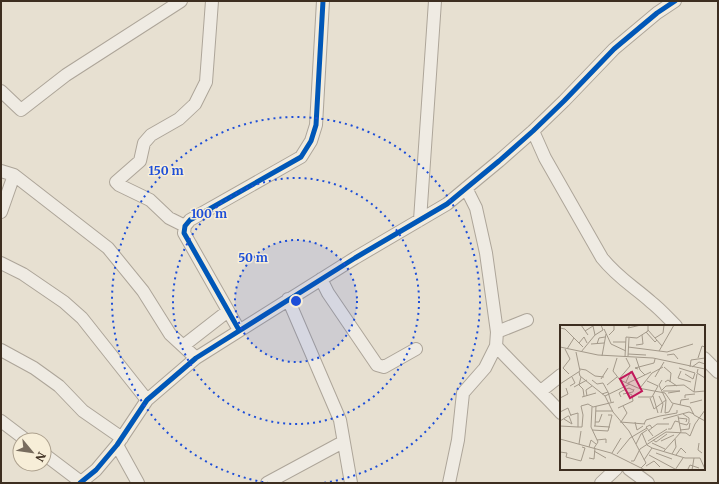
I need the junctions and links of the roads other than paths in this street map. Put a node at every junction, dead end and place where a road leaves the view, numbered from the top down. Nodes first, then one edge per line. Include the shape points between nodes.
1 (181, 1) edge
2 (212, 1) edge
3 (323, 1) edge
4 (435, 1) edge
5 (675, 1) edge
6 (1, 91) edge
7 (533, 131) junction
8 (1, 171) edge
9 (14, 175) junction
10 (466, 188) junction
11 (1, 212) edge
12 (420, 220) junction
13 (185, 226) junction
14 (1, 263) edge
15 (320, 279) junction
16 (288, 299) junction
17 (228, 312) junction
18 (527, 320) dead end
19 (675, 325) edge
20 (239, 330) junction
21 (497, 332) junction
22 (183, 346) junction
23 (496, 346) junction
24 (416, 349) dead end
25 (1, 350) edge
26 (196, 358) junction
27 (705, 363) edge
28 (718, 372) edge
29 (560, 376) edge
30 (541, 390) junction
31 (147, 400) junction
32 (560, 412) edge
33 (1, 421) edge
34 (15, 432) edge
35 (120, 441) junction
36 (343, 442) junction
37 (52, 460) edge
38 (615, 470) edge
39 (630, 470) edge
40 (81, 483) edge
41 (138, 483) edge
42 (267, 483) edge
43 (351, 483) edge
44 (449, 483) edge
45 (601, 483) edge
46 (648, 483) edge

1 - 6 street via 66,75 21,110
2 - 13 street via 206,82 196,104 179,119 150,135 144,143 140,161 116,182 150,200 169,218
3 - 13 street via 316,126 311,141 300,157 190,220
4 - 12 street
5 - 7 street via 614,49
7 - 10 street
7 - 19 street via 545,158 602,258
8 - 9 street
9 - 11 street
9 - 22 street via 108,248 143,291 170,334
10 - 12 street via 447,204
10 - 21 street via 476,208 486,253
12 - 15 street
13 - 17 street via 184,233
14 - 31 street via 23,274 64,302 82,318
15 - 16 street
15 - 24 street via 378,365 384,367
16 - 20 street
16 - 36 street via 340,420
17 - 20 street
17 - 22 street
18 - 21 street
20 - 26 street
21 - 23 street
22 - 26 street
23 - 30 street
23 - 44 street via 484,368 463,393 458,440
25 - 35 street via 34,368 59,386 83,411
26 - 31 street
27 - 28 street
29 - 30 street
30 - 32 street
31 - 35 street
33 - 34 street
35 - 40 street via 96,470
35 - 41 street
36 - 42 street
36 - 43 street
37 - 40 street
38 - 45 street
39 - 46 street

